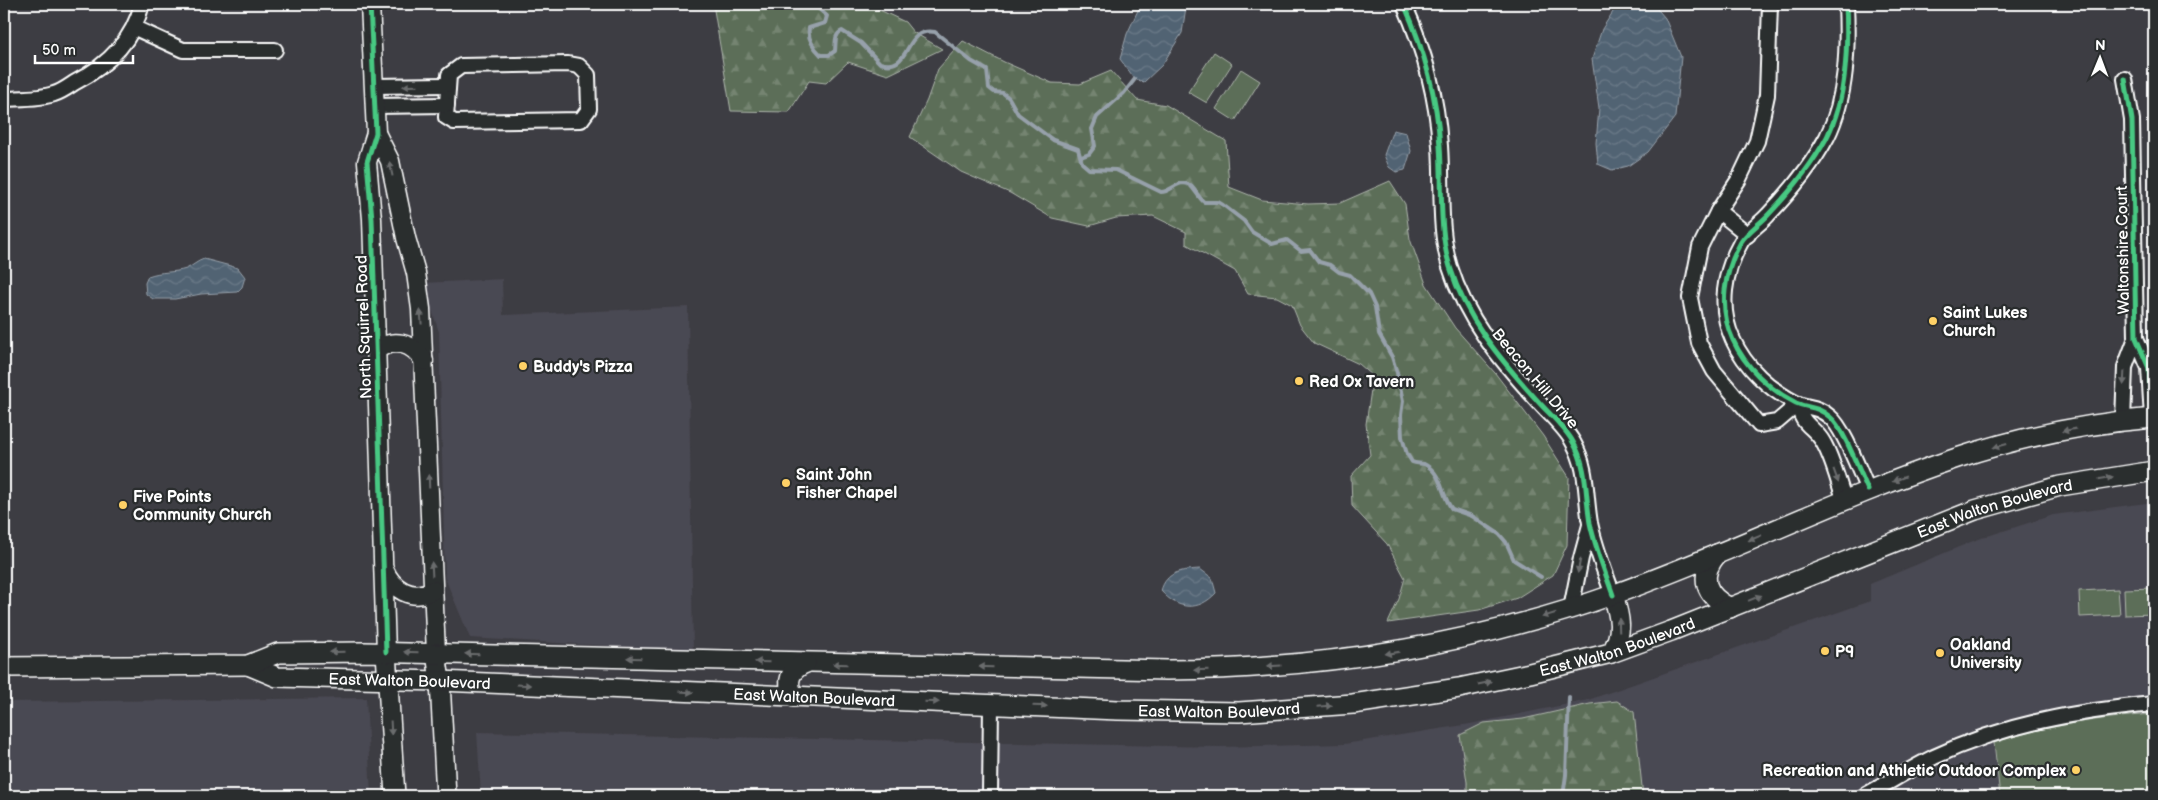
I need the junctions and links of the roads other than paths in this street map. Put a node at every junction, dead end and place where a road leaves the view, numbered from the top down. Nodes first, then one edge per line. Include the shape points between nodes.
1 (142, 4) edge
2 (370, 4) edge
3 (1404, 4) edge
4 (1770, 4) edge
5 (1846, 4) edge
6 (135, 28) junction
7 (275, 50) dead end
8 (2125, 79) dead end
9 (447, 85) junction
10 (373, 86) junction
11 (4, 99) edge
12 (448, 105) junction
13 (374, 106) junction
14 (376, 134) junction
15 (370, 204) junction
16 (399, 207) junction
17 (1718, 211) junction
18 (1748, 235) junction
19 (2136, 338) junction
20 (376, 350) junction
21 (424, 360) junction
22 (1798, 404) junction
23 (2153, 418) edge
24 (2124, 421) junction
25 (1844, 440) junction
26 (1826, 449) junction
27 (2154, 471) edge
28 (1868, 490) junction
29 (1845, 501) junction
30 (1590, 524) junction
31 (1717, 554) junction
32 (384, 569) junction
33 (433, 590) junction
34 (1613, 595) junction
35 (1571, 608) junction
36 (1730, 608) junction
37 (386, 652) junction
38 (436, 653) junction
39 (1611, 653) junction
40 (806, 663) junction
41 (248, 665) junction
42 (4, 667) edge
43 (389, 680) junction
44 (440, 681) junction
45 (794, 697) junction
46 (991, 704) junction
47 (2154, 704) edge
48 (1868, 795) edge
49 (395, 796) edge
50 (446, 796) edge
51 (990, 796) edge

1 - 6 street
2 - 10 street, North Squirrel Road
3 - 30 street, Beacon Hill Drive via 1417,36 1436,106 1442,222 1449,266 1475,323 1502,361 1572,440 1583,461
4 - 17 street via 1768,94 1757,141 1739,179
5 - 18 street via 1846,71 1828,135 1808,170
6 - 7 street via 183,50
6 - 11 street via 109,61 88,76 54,94
8 - 19 street, Waltonshire Court via 2132,120
9 -> 10 street
9 - 12 street
9 - 12 street via 449,74 461,66 568,64 579,66 588,75 589,109 581,120 454,122 446,117
10 - 13 street, North Squirrel Road
12 - 13 street
13 - 14 street, North Squirrel Road
14 - 15 street, North Squirrel Road via 367,162
16 -> 14 street, North Squirrel Road via 390,161
15 - 16 street via 386,199
15 - 20 street, North Squirrel Road
21 -> 16 street, North Squirrel Road via 416,273
17 - 18 street
17 - 22 street via 1700,247 1690,298 1699,343 1714,371 1759,425 1777,422
18 - 22 street via 1742,240 1731,264 1725,286 1724,314 1733,340 1747,364 1774,389
19 - 23 street, Waltonshire Court via 2149,368
19 -> 24 street, Waltonshire Court via 2125,367
20 - 21 street via 390,343 404,344 413,347
20 - 32 street, North Squirrel Road
33 -> 21 street, North Squirrel Road
22 - 25 street via 1814,406 1831,417
22 - 26 street via 1806,425 1817,434
23 - 24 main road, East Walton Boulevard
24 -> 28 main road, East Walton Boulevard via 2076,428 1985,450
25 - 26 street
25 - 28 street
26 -> 29 street
36 -> 27 main road, East Walton Boulevard via 1975,510 2060,486
28 - 29 main road, East Walton Boulevard
29 -> 31 main road, East Walton Boulevard
30 - 34 street, Beacon Hill Drive
30 -> 35 street, Beacon Hill Drive
31 - 34 main road, East Walton Boulevard
31 - 36 main road via 1707,568 1706,583 1712,596
32 - 33 street via 392,584 406,592 420,595
32 - 37 street, North Squirrel Road
33 - 38 street, North Squirrel Road
34 - 35 main road, East Walton Boulevard
39 -> 34 main road via 1621,627
35 -> 40 main road, East Walton Boulevard via 1448,642 1298,665 1167,670
36 - 39 main road, East Walton Boulevard
38 -> 37 main road, East Walton Boulevard
37 -> 41 main road, East Walton Boulevard via 278,653
37 - 43 main road, North Squirrel Road
40 -> 38 main road, East Walton Boulevard
38 - 44 main road, North Squirrel Road
46 -> 39 main road, East Walton Boulevard via 1169,712 1292,709 1389,700 1459,688
40 - 45 main road via 794,669 790,678
41 - 42 main road, East Walton Boulevard
41 - 43 main road, East Walton Boulevard via 277,677
43 - 44 main road, East Walton Boulevard
43 -> 49 main road, North Squirrel Road
44 -> 45 main road, East Walton Boulevard
44 - 50 main road, North Squirrel Road
45 -> 46 main road, East Walton Boulevard
46 - 51 street
47 - 48 street via 2061,715 2002,730 1934,757

